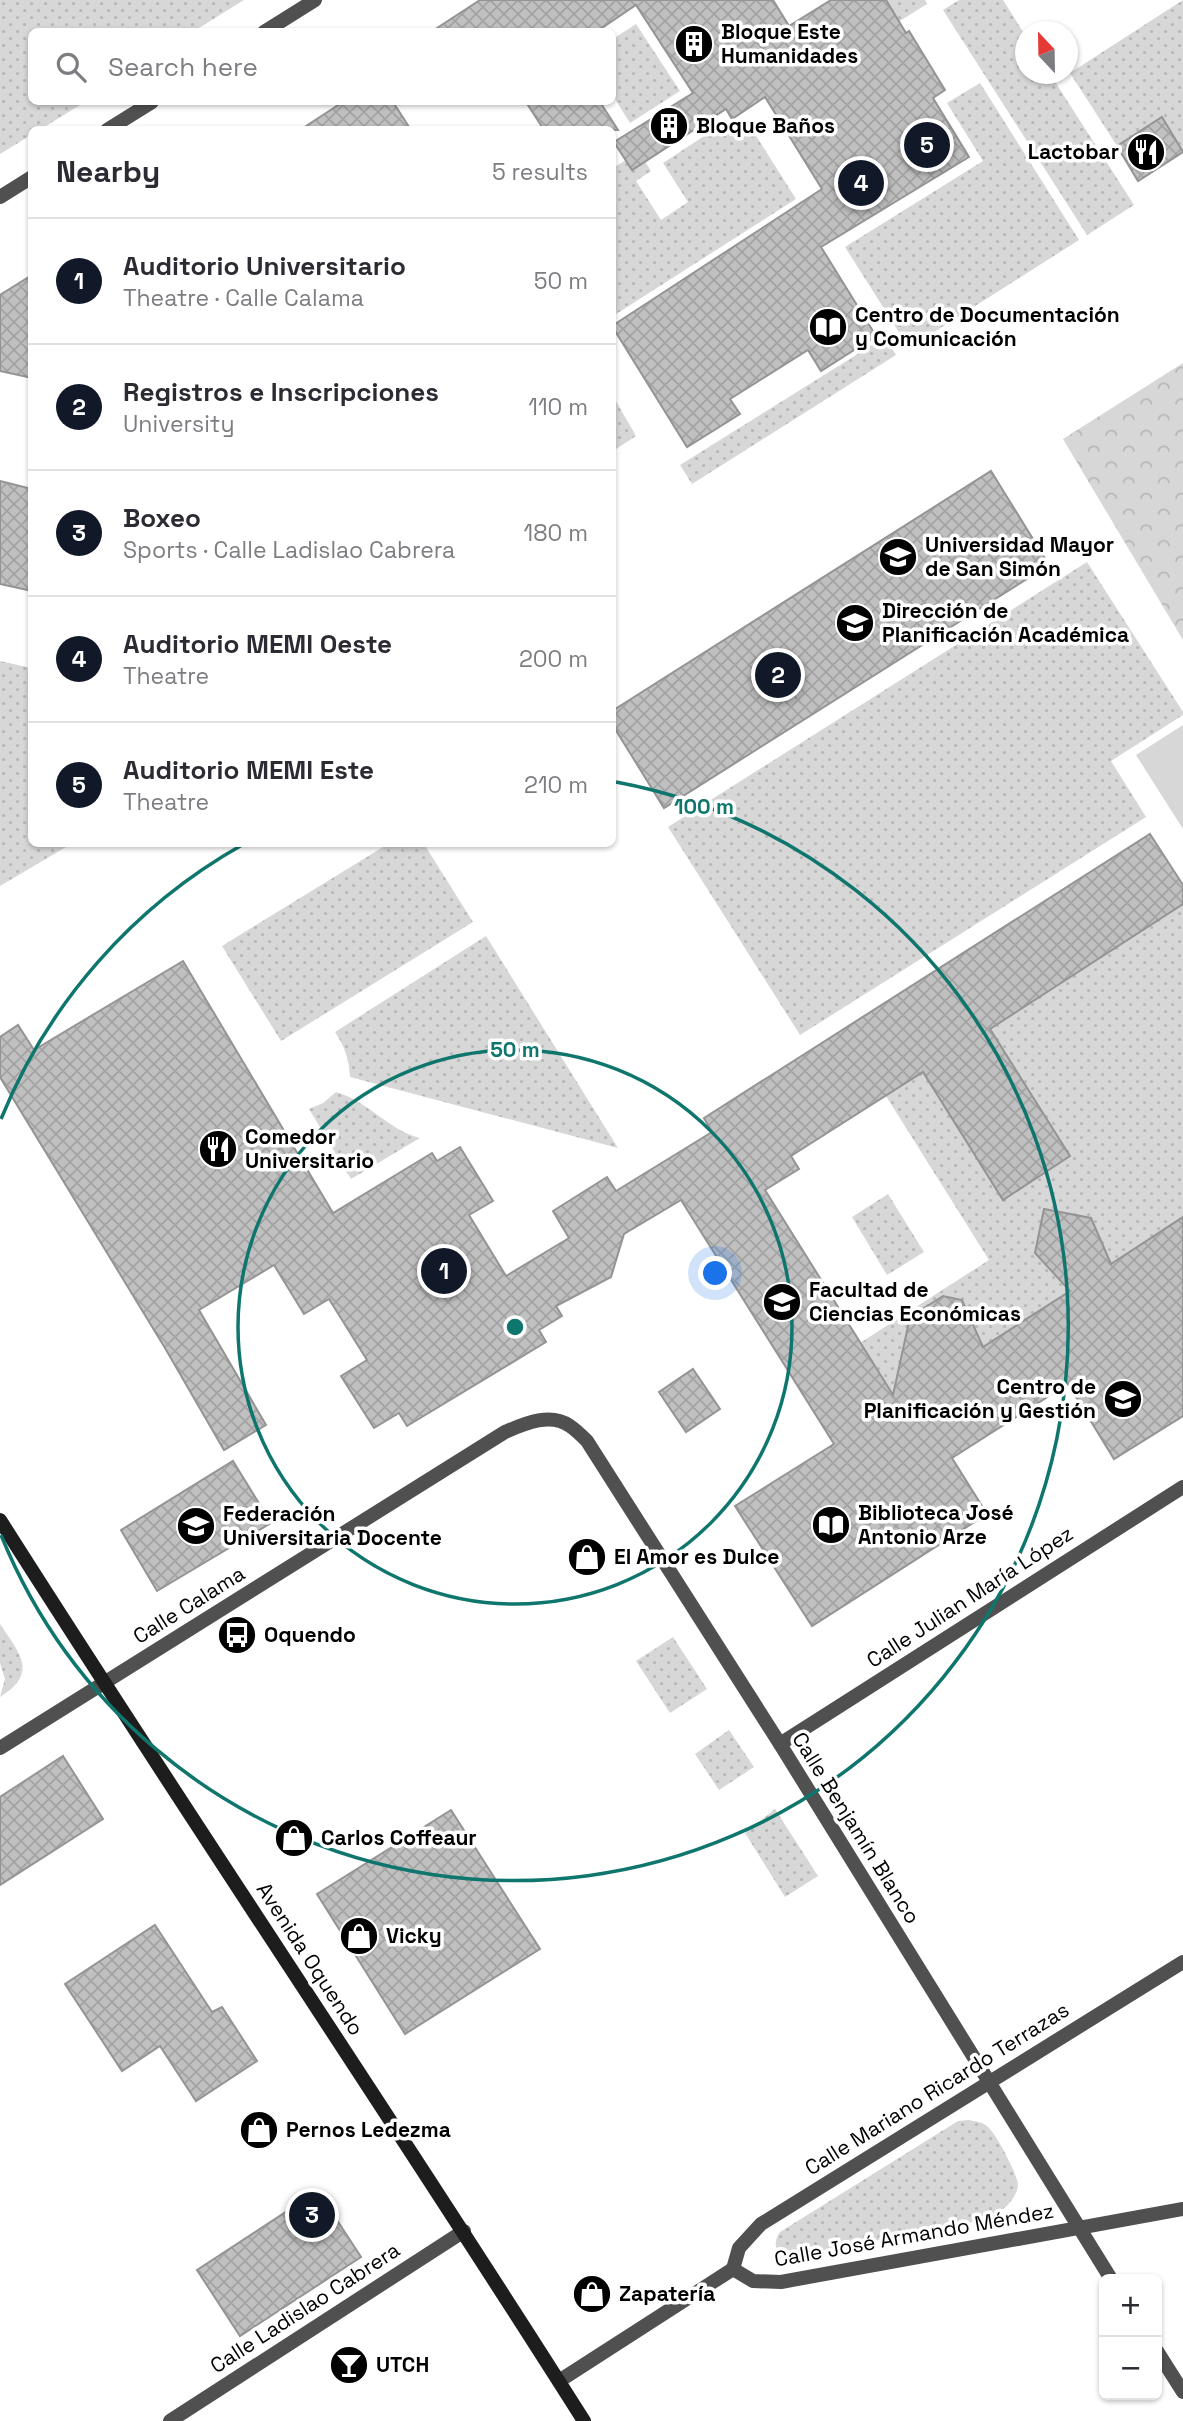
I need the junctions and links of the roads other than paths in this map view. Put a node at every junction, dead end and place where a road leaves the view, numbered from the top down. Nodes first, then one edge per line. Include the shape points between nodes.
1 (315, 0) edge
2 (270, 28) edge
3 (147, 105) edge
4 (113, 126) edge
5 (28, 180) edge
6 (0, 197) edge
7 (547, 1419) joint
8 (1183, 1487) edge
9 (0, 1521) edge
10 (104, 1682) junction
11 (780, 1744) junction
12 (0, 1748) edge
13 (1183, 1962) edge
14 (988, 2081) junction
15 (1183, 2209) edge
16 (1078, 2229) junction
17 (464, 2231) junction
18 (733, 2269) junction
19 (1108, 2274) edge
20 (1162, 2359) edge
21 (559, 2381) junction
22 (1183, 2392) edge
23 (170, 2421) edge
24 (584, 2421) edge

1 - 2 street
3 - 4 street
5 - 6 street
7 - 10 street, Calle Calama via 505,1432
7 - 11 street, Calle Benjamín Blanco via 569,1424 587,1441
8 - 11 street, Calle Julian María López
9 - 10 main road, Avenida Oquendo
10 - 12 street, Calle Calama
10 - 17 main road, Avenida Oquendo
11 - 14 street, Calle Benjamín Blanco
13 - 14 street, Calle Mariano Ricardo Terrazas
14 - 16 street, Calle Benjamín Blanco
14 - 18 street, Calle Mariano Ricardo Terrazas via 761,2224 740,2248
15 - 16 street, Calle José Armando Méndez
16 - 18 street, Calle José Armando Méndez via 781,2282 753,2281
16 - 19 street, Calle Benjamín Blanco
17 - 21 main road, Avenida Oquendo
17 - 23 street, Calle Ladislao Cabrera
18 - 21 street
20 - 22 street
21 - 24 main road, Avenida Oquendo

